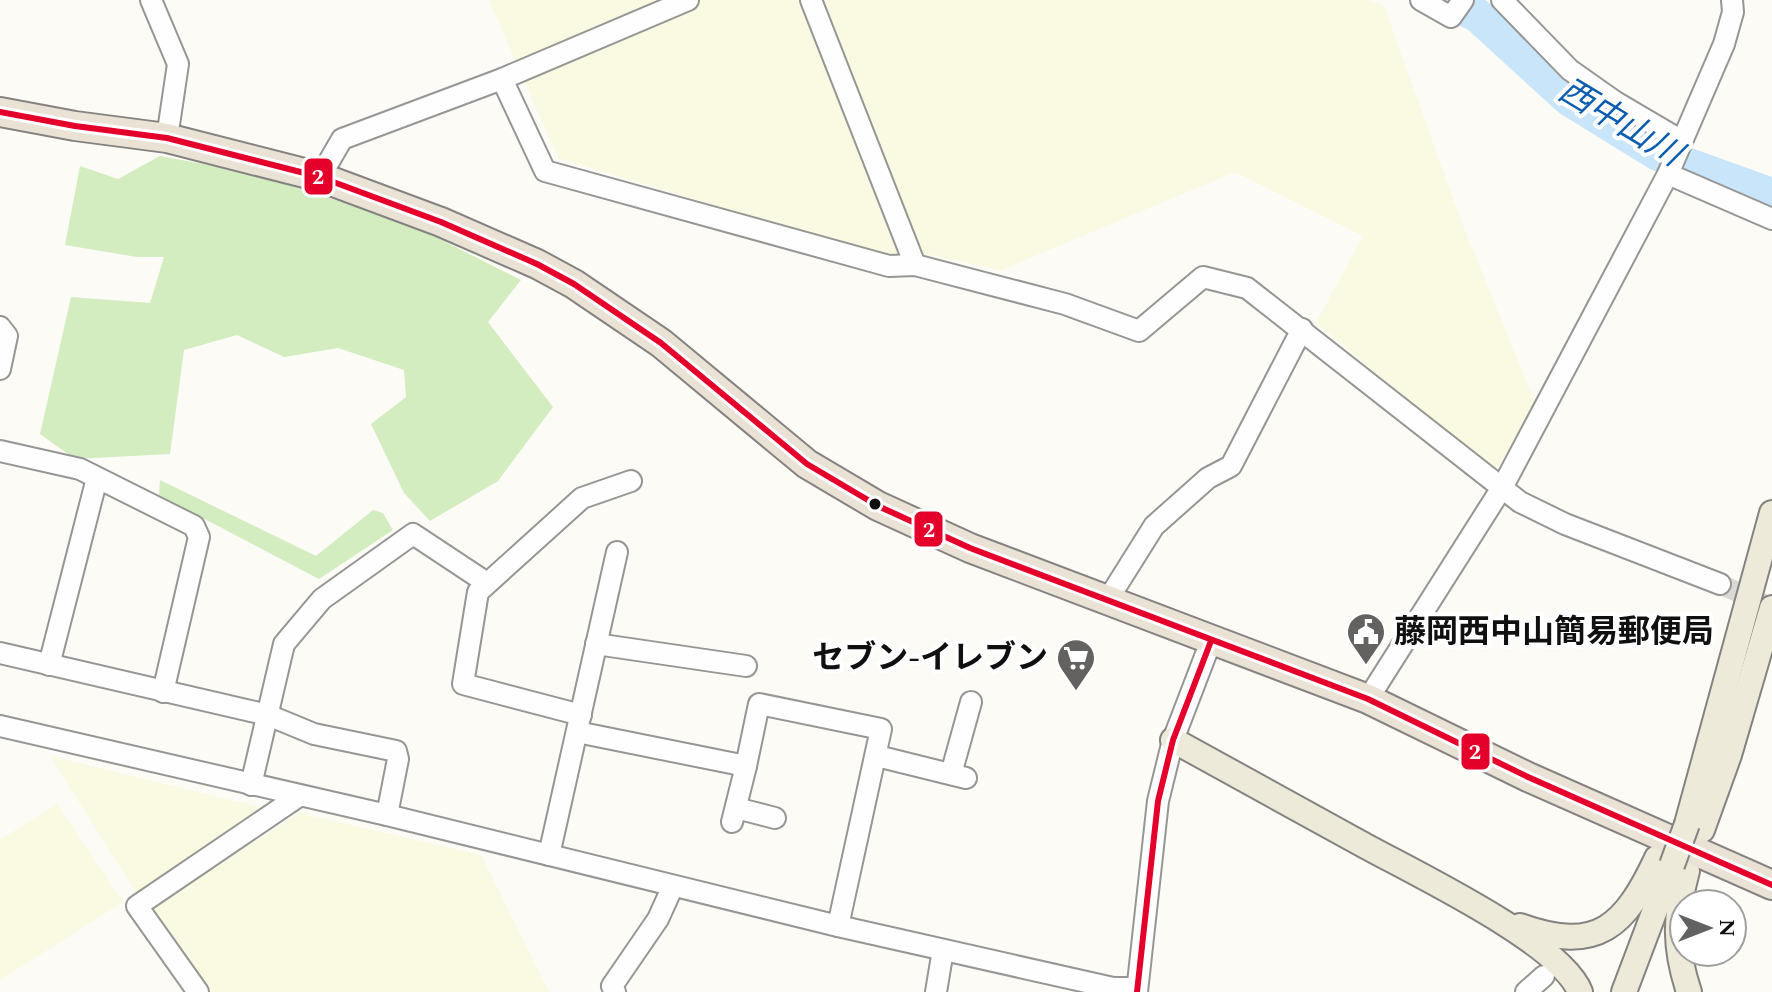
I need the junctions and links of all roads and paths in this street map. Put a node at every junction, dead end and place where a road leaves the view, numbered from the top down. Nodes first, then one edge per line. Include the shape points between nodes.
1 (151, 0) edge
2 (688, 0) edge
3 (811, 0) edge
4 (1421, 0) edge
5 (1502, 0) edge
6 (1732, 0) edge
7 (1458, 7) edge
8 (502, 79) junction
9 (0, 112) edge
10 (167, 138) junction
11 (1680, 143) junction
12 (1669, 172) junction
13 (320, 177) junction
14 (1772, 219) edge
15 (915, 265) junction
16 (0, 327) edge
17 (1302, 329) junction
18 (0, 369) edge
19 (0, 451) edge
20 (97, 478) junction
21 (631, 481) dead end
22 (1503, 486) junction
23 (1772, 513) edge
24 (617, 552) dead end
25 (487, 583) junction
26 (1720, 584) tunnel mouth
27 (1107, 601) junction
28 (1772, 607) edge
29 (1211, 641) junction
30 (596, 644) junction
31 (0, 653) edge
32 (49, 665) junction
33 (746, 666) dead end
34 (163, 692) junction
35 (1368, 699) junction
36 (971, 702) dead end
37 (268, 715) junction
38 (579, 724) junction
39 (0, 726) edge
40 (1173, 740) junction
41 (877, 756) junction
42 (746, 766) junction
43 (251, 785) junction
44 (299, 796) junction
45 (387, 815) junction
46 (775, 818) dead end
47 (1687, 824) junction
48 (549, 855) junction
49 (1672, 865) junction
50 (1772, 885) edge
51 (673, 886) junction
52 (1495, 917) junction
53 (838, 926) junction
54 (943, 950) junction
55 (1544, 976) dead end
56 (611, 990) edge
57 (1137, 990) edge
58 (198, 992) edge
59 (936, 992) edge
60 (1526, 992) edge
61 (1580, 992) edge
62 (1624, 992) edge
63 (1689, 992) edge

1 - 10 street via 178,64
2 - 8 street
3 - 15 street
4 - 7 street via 1451,17
5 - 11 street via 1570,70
6 - 11 street via 1724,44
8 - 13 street via 342,139
8 - 15 street via 545,171 889,266
9 - 10 highway
10 - 13 highway
11 - 12 street
12 - 14 street
12 - 22 street
13 - 27 highway via 549,270 661,343 807,464 878,506
15 - 17 street via 1065,304 1139,331 1203,277 1247,288
16 - 18 street via 7,336
17 - 22 street
17 - 27 street via 1231,466 1208,478 1154,526
19 - 20 street via 80,469
20 - 32 street
20 - 34 street via 194,526 199,537
21 - 25 street via 582,498
22 - 26 street via 1520,502 1565,524
22 - 35 street
23 - 47 main road
24 - 30 street
25 - 37 street via 413,534 322,599 284,644
25 - 38 street via 478,592 463,684
27 - 29 highway
28 - 47 main road
29 - 35 highway
29 - 40 street
30 - 33 street
30 - 38 street
31 - 32 street
32 - 34 street
34 - 37 street
35 - 50 highway
36 - 41 street via 958,776
37 - 43 street
37 - 45 street via 314,734 396,751
38 - 42 street
38 - 48 street
39 - 43 street
40 - 52 main road
40 - 57 street via 1156,816
41 - 42 street via 881,729 759,704
41 - 53 street
42 - 46 street via 734,815
43 - 44 street
44 - 45 street
44 - 58 street via 137,906
45 - 48 street
47 - 49 main road
47 - 49 main road
48 - 51 street
49 - 52 main road via 1606,930 1589,936 1551,935
49 - 62 main road
49 - 63 main road via 1680,898 1677,949
51 - 53 street
51 - 56 street via 658,919
52 - 61 main road via 1550,955
53 - 54 street
54 - 57 street
54 - 59 street
55 - 60 street

